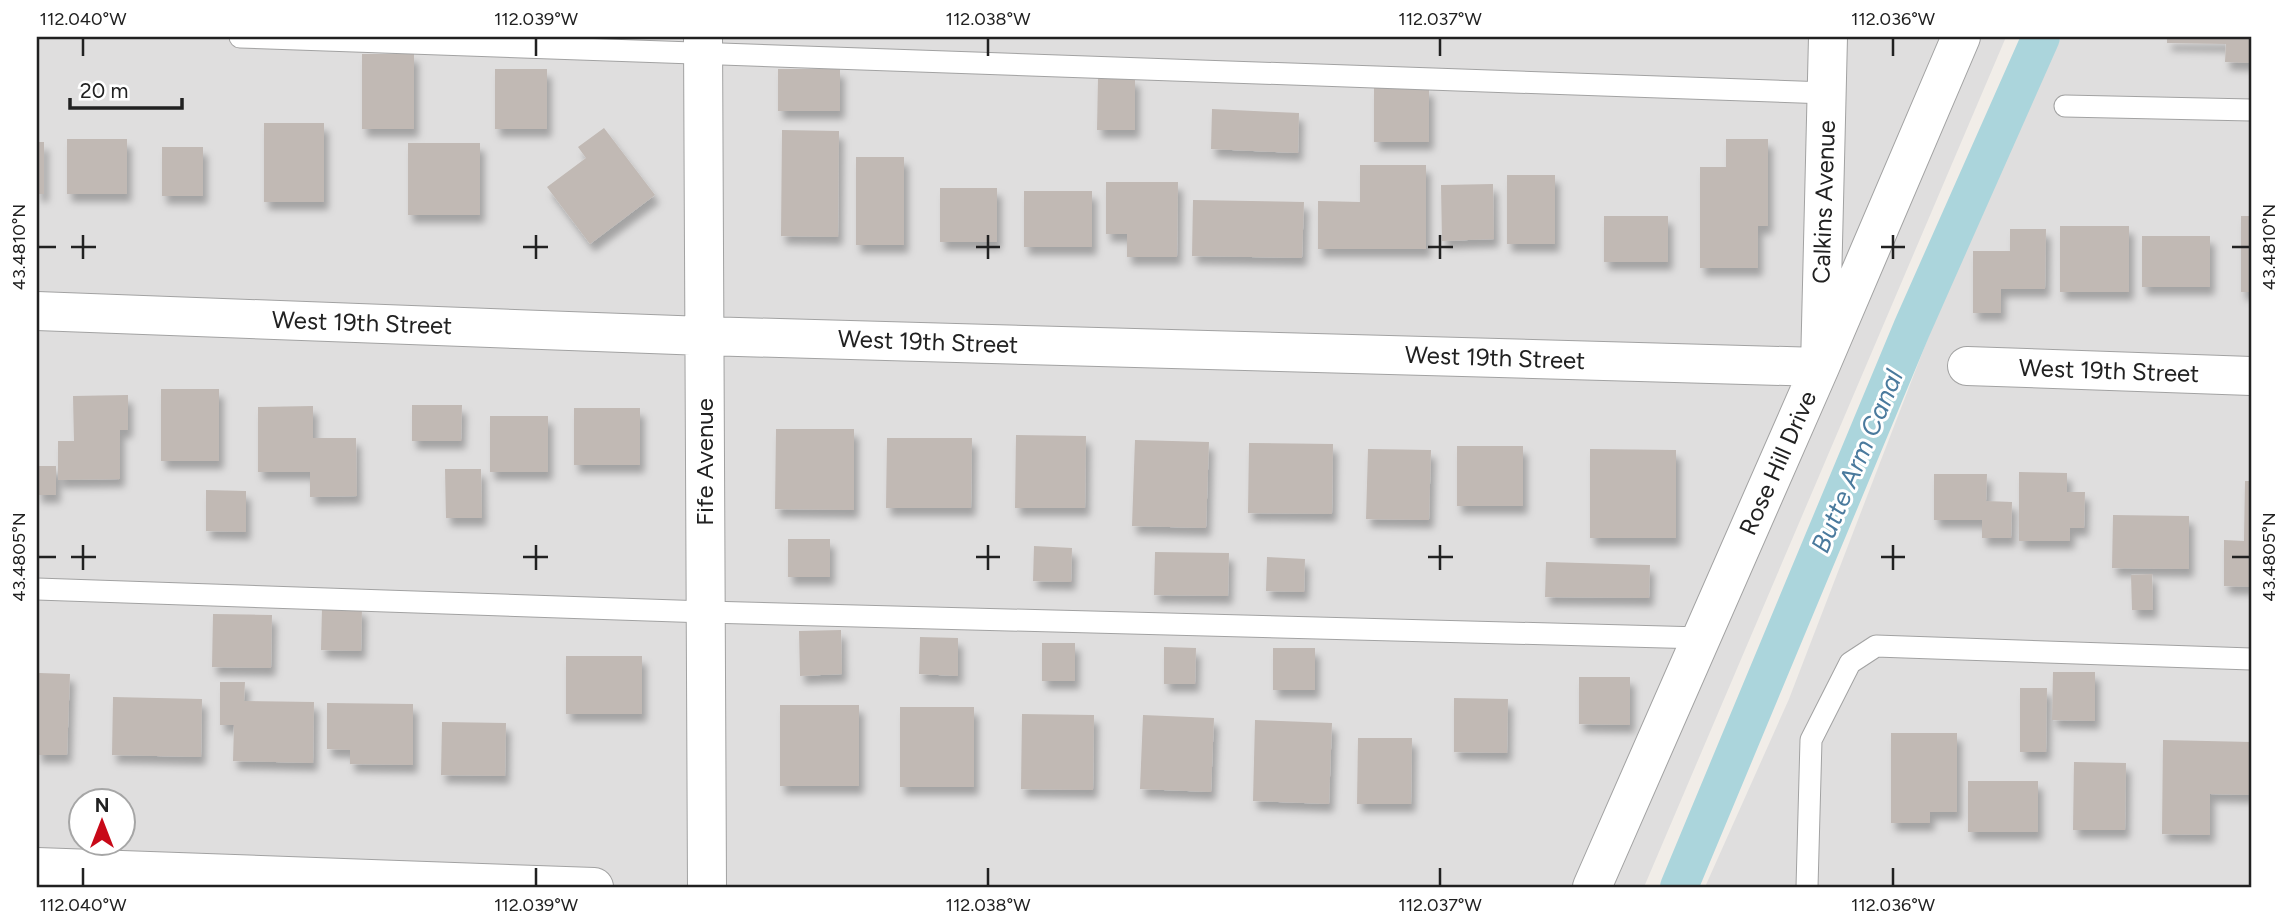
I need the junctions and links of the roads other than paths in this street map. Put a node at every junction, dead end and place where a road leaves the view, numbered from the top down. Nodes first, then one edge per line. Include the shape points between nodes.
1 (240, 37) edge
2 (1828, 37) edge
3 (1961, 37) edge
4 (703, 45) edge
5 (1827, 93) junction
6 (2065, 106) dead end
7 (2251, 110) edge
8 (37, 312) edge
9 (704, 336) junction
10 (1967, 366) dead end
11 (1820, 367) junction
12 (2251, 376) edge
13 (37, 589) edge
14 (706, 612) junction
15 (1702, 638) junction
16 (2251, 659) edge
17 (37, 867) edge
18 (594, 887) edge
19 (707, 887) edge
20 (1592, 887) edge
21 (1807, 887) edge

1 - 4 lane
2 - 5 street, Calkins Avenue
3 - 11 street, Rose Hill Drive
4 - 5 lane
4 - 9 street, Fife Avenue
5 - 11 street, Calkins Avenue
6 - 7 lane
8 - 9 street, West 19th Street
9 - 11 street, West 19th Street
9 - 14 street, Fife Avenue
10 - 12 street, West 19th Street
11 - 15 street, Rose Hill Drive
13 - 14 lane
14 - 15 lane
14 - 19 street, Fife Avenue
15 - 20 street, Rose Hill Drive
16 - 21 lane via 1876,646 1850,663 1811,740
17 - 18 street

